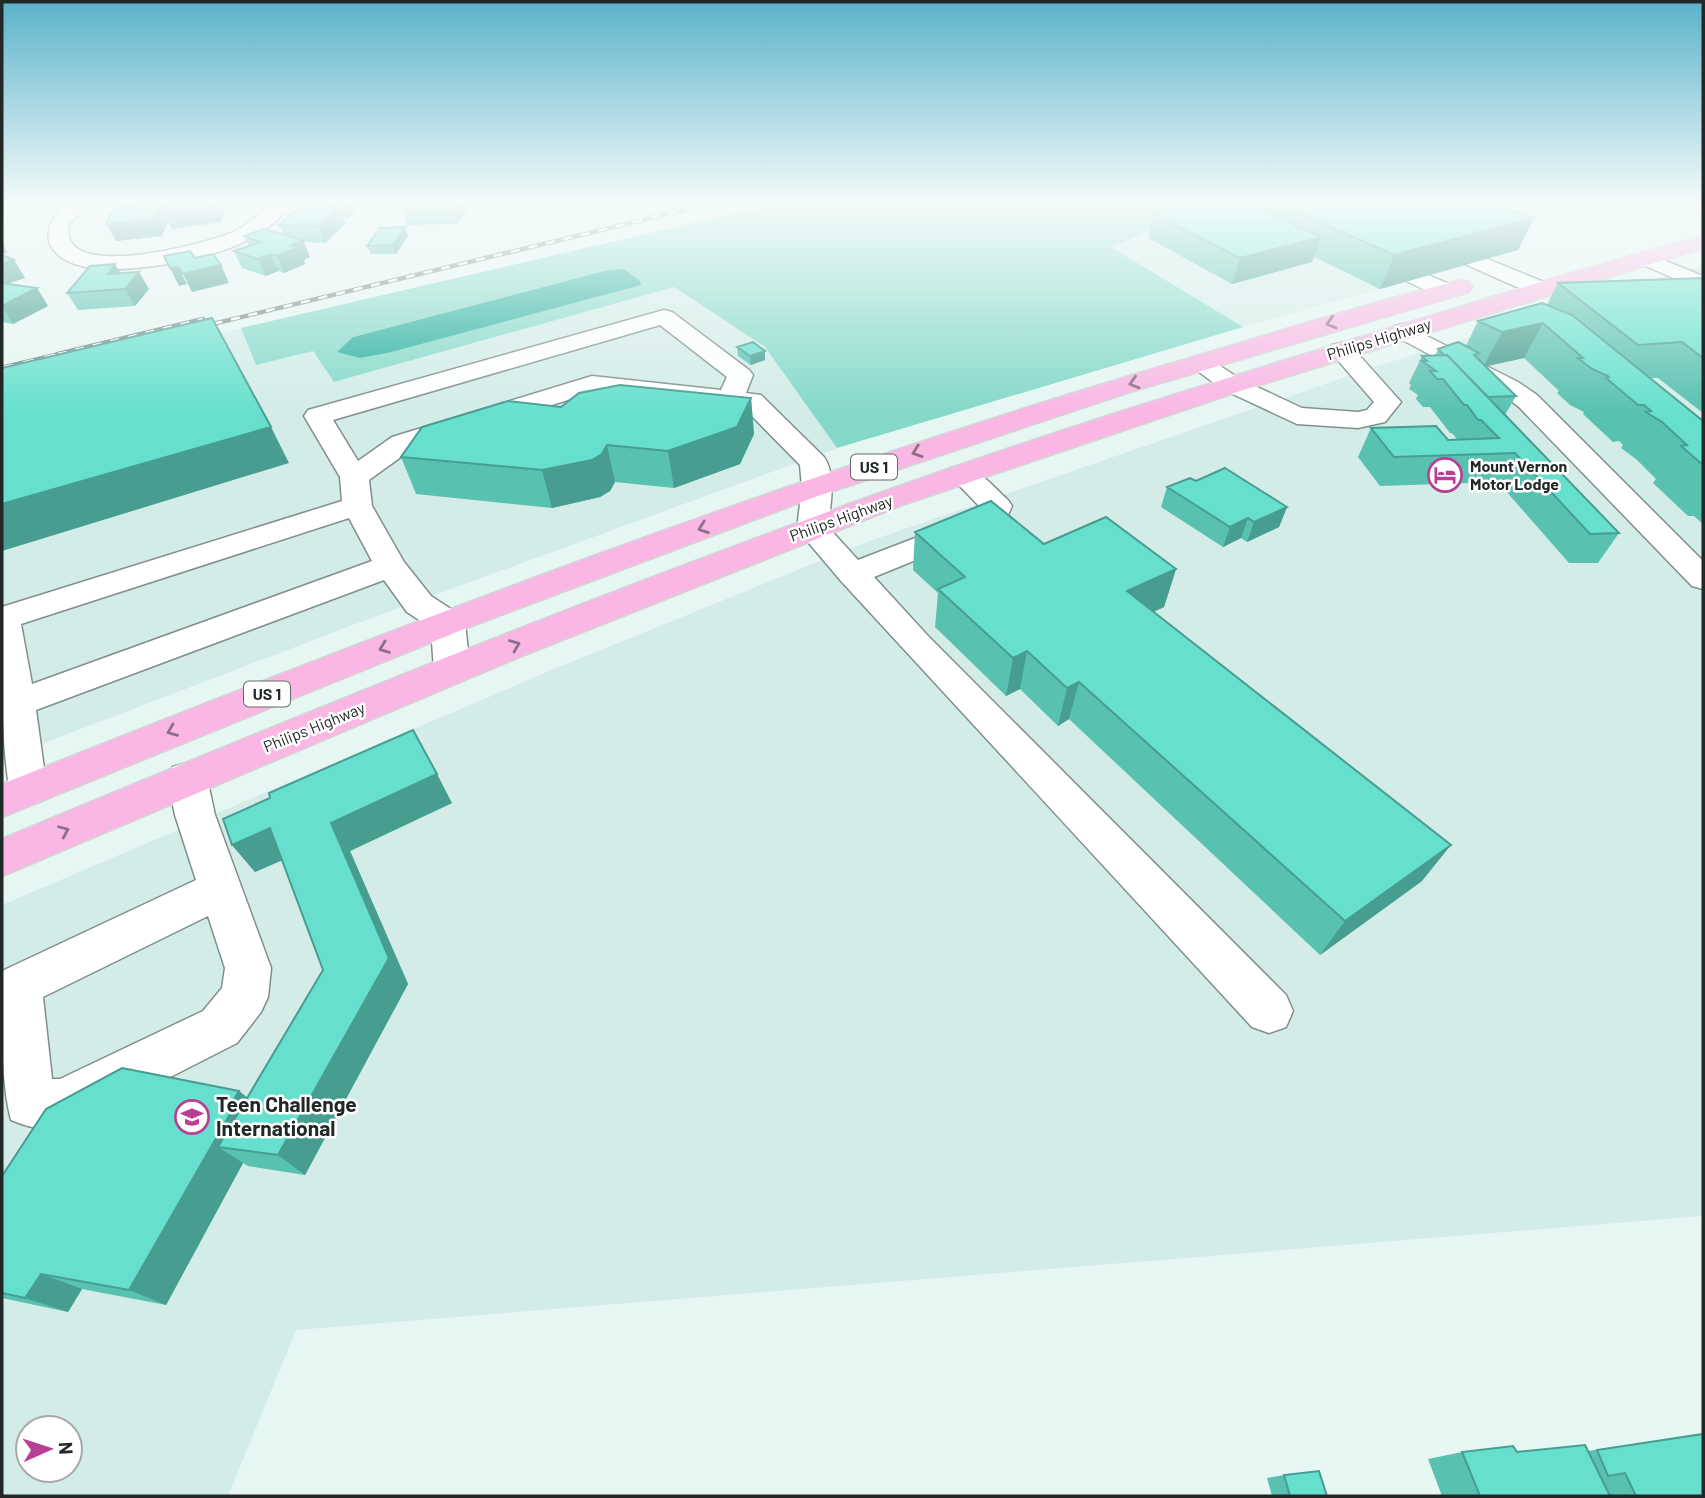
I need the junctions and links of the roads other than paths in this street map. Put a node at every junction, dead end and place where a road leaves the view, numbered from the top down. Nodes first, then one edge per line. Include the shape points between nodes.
1 (1409, 274) edge
2 (1506, 274) joint
3 (1597, 274) edge
4 (1679, 274) edge
5 (1583, 278) junction
6 (1703, 285) edge
7 (1620, 287) edge
8 (1543, 290) junction
9 (1446, 291) junction
10 (1672, 292) edge
11 (1403, 331) junction
12 (1341, 350) junction
13 (1199, 363) junction
14 (1231, 384) junction
15 (731, 398) junction
16 (962, 474) junction
17 (817, 487) junction
18 (356, 491) junction
19 (812, 529) junction
20 (390, 566) junction
21 (852, 574) junction
22 (1703, 579) edge
23 (448, 624) junction
24 (452, 670) junction
25 (17, 703) junction
26 (187, 778) junction
27 (14, 795) edge
28 (2, 858) edge
29 (220, 889) junction
30 (1269, 1011) dead end

1 - 9 street
2 - 8 street
2 - 9 main road, Philips Highway / US 1
3 - 5 main road, Philips Highway / US 1
4 - 6 street
5 - 7 street
5 - 8 main road, Philips Highway / US 1
6 - 10 street
8 - 11 main road, Philips Highway / US 1 via 1515,309
9 -> 13 main road, Philips Highway / US 1
11 - 12 main road, Philips Highway / US 1
11 - 22 street via 1528,401
12 - 14 main road, Philips Highway / US 1
12 - 14 street via 1388,402 1376,416 1358,420 1297,416
13 - 14 street
13 -> 17 main road, Philips Highway / US 1
14 - 16 main road, Philips Highway / US 1
15 - 17 street via 752,401 814,463
15 - 18 street via 593,384 402,443
15 - 18 street via 740,375 664,317 317,416
16 - 19 main road, Philips Highway / US 1
16 - 21 street via 997,506 993,518
17 - 19 street
17 -> 23 main road, Philips Highway / US 1
18 - 20 street
18 - 25 street via 3,618
19 - 21 street
24 -> 19 main road, Philips Highway / US 1
20 - 23 street via 419,604
20 - 25 street
21 - 30 street
23 - 24 street
23 -> 27 main road, Philips Highway / US 1
24 - 26 main road, Philips Highway / US 1
25 - 27 street
28 -> 26 main road, Philips Highway / US 1
26 - 29 street
29 - 29 street via 248,968 244,997 220,1027 62,1105 29,1102 18,986

